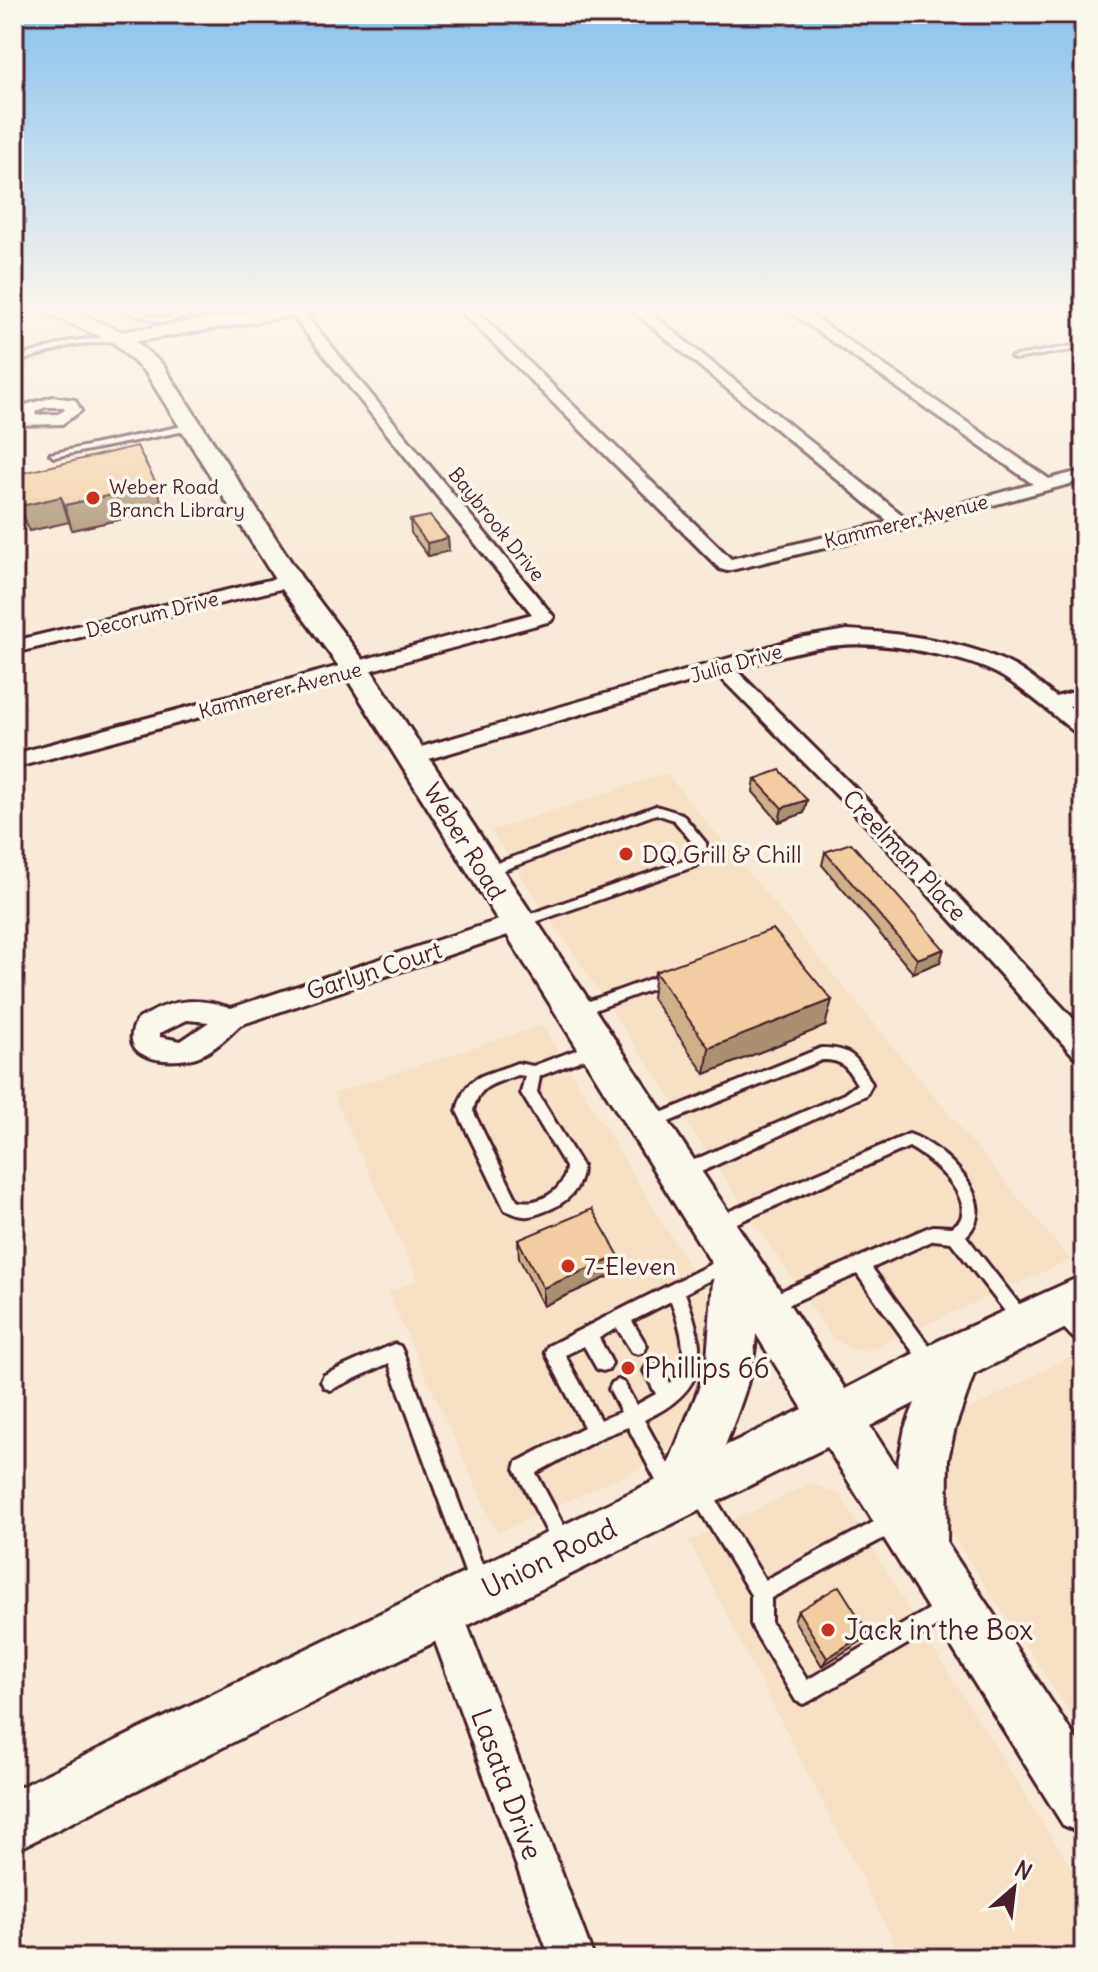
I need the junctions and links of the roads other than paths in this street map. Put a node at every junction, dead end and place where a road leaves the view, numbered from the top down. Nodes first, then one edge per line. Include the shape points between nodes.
1 (174, 400) edge
2 (374, 400) edge
3 (559, 400) edge
4 (750, 400) edge
5 (924, 400) edge
6 (192, 427) junction
7 (54, 454) dead end
8 (1084, 475) edge
9 (1045, 484) junction
10 (903, 524) junction
11 (290, 581) junction
12 (544, 617) joint
13 (14, 647) edge
14 (721, 667) junction
15 (356, 670) junction
16 (1084, 695) edge
17 (1054, 704) junction
18 (1084, 728) edge
19 (412, 757) junction
20 (14, 761) edge
21 (485, 872) junction
22 (517, 923) junction
23 (680, 973) edge
24 (574, 1012) junction
25 (231, 1018) dead end
26 (598, 1048) junction
27 (1084, 1048) edge
28 (533, 1072) junction
29 (647, 1125) junction
30 (678, 1175) junction
31 (955, 1235) junction
32 (727, 1251) junction
33 (860, 1265) junction
34 (675, 1290) junction
35 (763, 1308) junction
36 (1063, 1316) edge
37 (620, 1318) junction
38 (587, 1334) junction
39 (638, 1346) dead end
40 (946, 1362) junction
41 (603, 1363) dead end
42 (653, 1371) dead end
43 (330, 1381) dead end
44 (618, 1389) dead end
45 (668, 1397) junction
46 (634, 1416) junction
47 (835, 1419) junction
48 (596, 1431) junction
49 (684, 1491) junction
50 (910, 1535) junction
51 (566, 1550) junction
52 (761, 1593) junction
53 (463, 1601) junction
54 (955, 1605) junction
55 (1084, 1804) edge
56 (14, 1821) edge
57 (572, 1958) edge

1 - 6 main road, Weber Road
2 - 12 street, Baybrook Drive
3 - 10 street, Kammerer Avenue via 727,565
4 - 10 street
5 - 9 street
6 - 7 lane
6 - 11 main road, Weber Road
8 - 9 street, Kammerer Avenue
9 - 10 street, Kammerer Avenue
11 - 13 street, Decorum Drive
11 - 15 main road, Weber Road
12 - 15 street, Kammerer Avenue
14 - 17 street, Julia Drive via 806,642 847,636 897,639 1008,671
14 - 19 street, Julia Drive
14 - 27 street, Creelman Place via 872,818
15 - 19 main road, Weber Road
15 - 20 street, Kammerer Avenue
16 - 17 street
17 - 18 street, Julia Drive
19 - 21 main road, Weber Road
21 - 22 main road, Weber Road
21 - 22 lane via 656,810 678,817 702,846 691,863
22 - 24 main road, Weber Road
22 - 25 street, Garlyn Court
23 - 24 lane
24 - 26 main road, Weber Road
26 - 28 lane
26 - 29 main road, Weber Road
28 - 28 lane via 517,1069 479,1084 465,1102 511,1205 526,1210 563,1194 576,1177 529,1093
29 - 30 main road, Weber Road
29 - 30 lane via 821,1054 840,1054 860,1074 865,1084 849,1098
30 - 32 main road, Weber Road
31 - 32 lane via 970,1216 966,1193 930,1151 909,1140
31 - 33 lane via 933,1233
31 - 36 lane
32 - 34 lane
32 - 35 main road, Weber Road
32 - 49 main road via 731,1359
33 - 35 lane
33 - 40 lane
34 - 37 lane
34 - 45 lane via 689,1321 692,1345 690,1369
35 - 47 main road, Weber Road
36 - 40 main road, Union Road
37 - 38 lane
37 - 39 lane
38 - 41 lane
38 - 48 lane via 554,1352
40 - 47 main road, Union Road
40 - 50 main road
42 - 45 lane
43 - 53 lane via 394,1352
44 - 46 lane
45 - 46 lane
46 - 48 lane
46 - 49 lane
47 - 49 main road, Union Road
47 - 50 main road, Weber Road
48 - 51 lane via 524,1469
49 - 51 main road, Union Road
49 - 52 lane
50 - 52 lane
50 - 54 main road, Weber Road
51 - 53 main road, Union Road
52 - 54 lane via 761,1624 803,1694
53 - 56 main road, Union Road
53 - 57 street, Lasata Drive
54 - 55 main road, Weber Road

